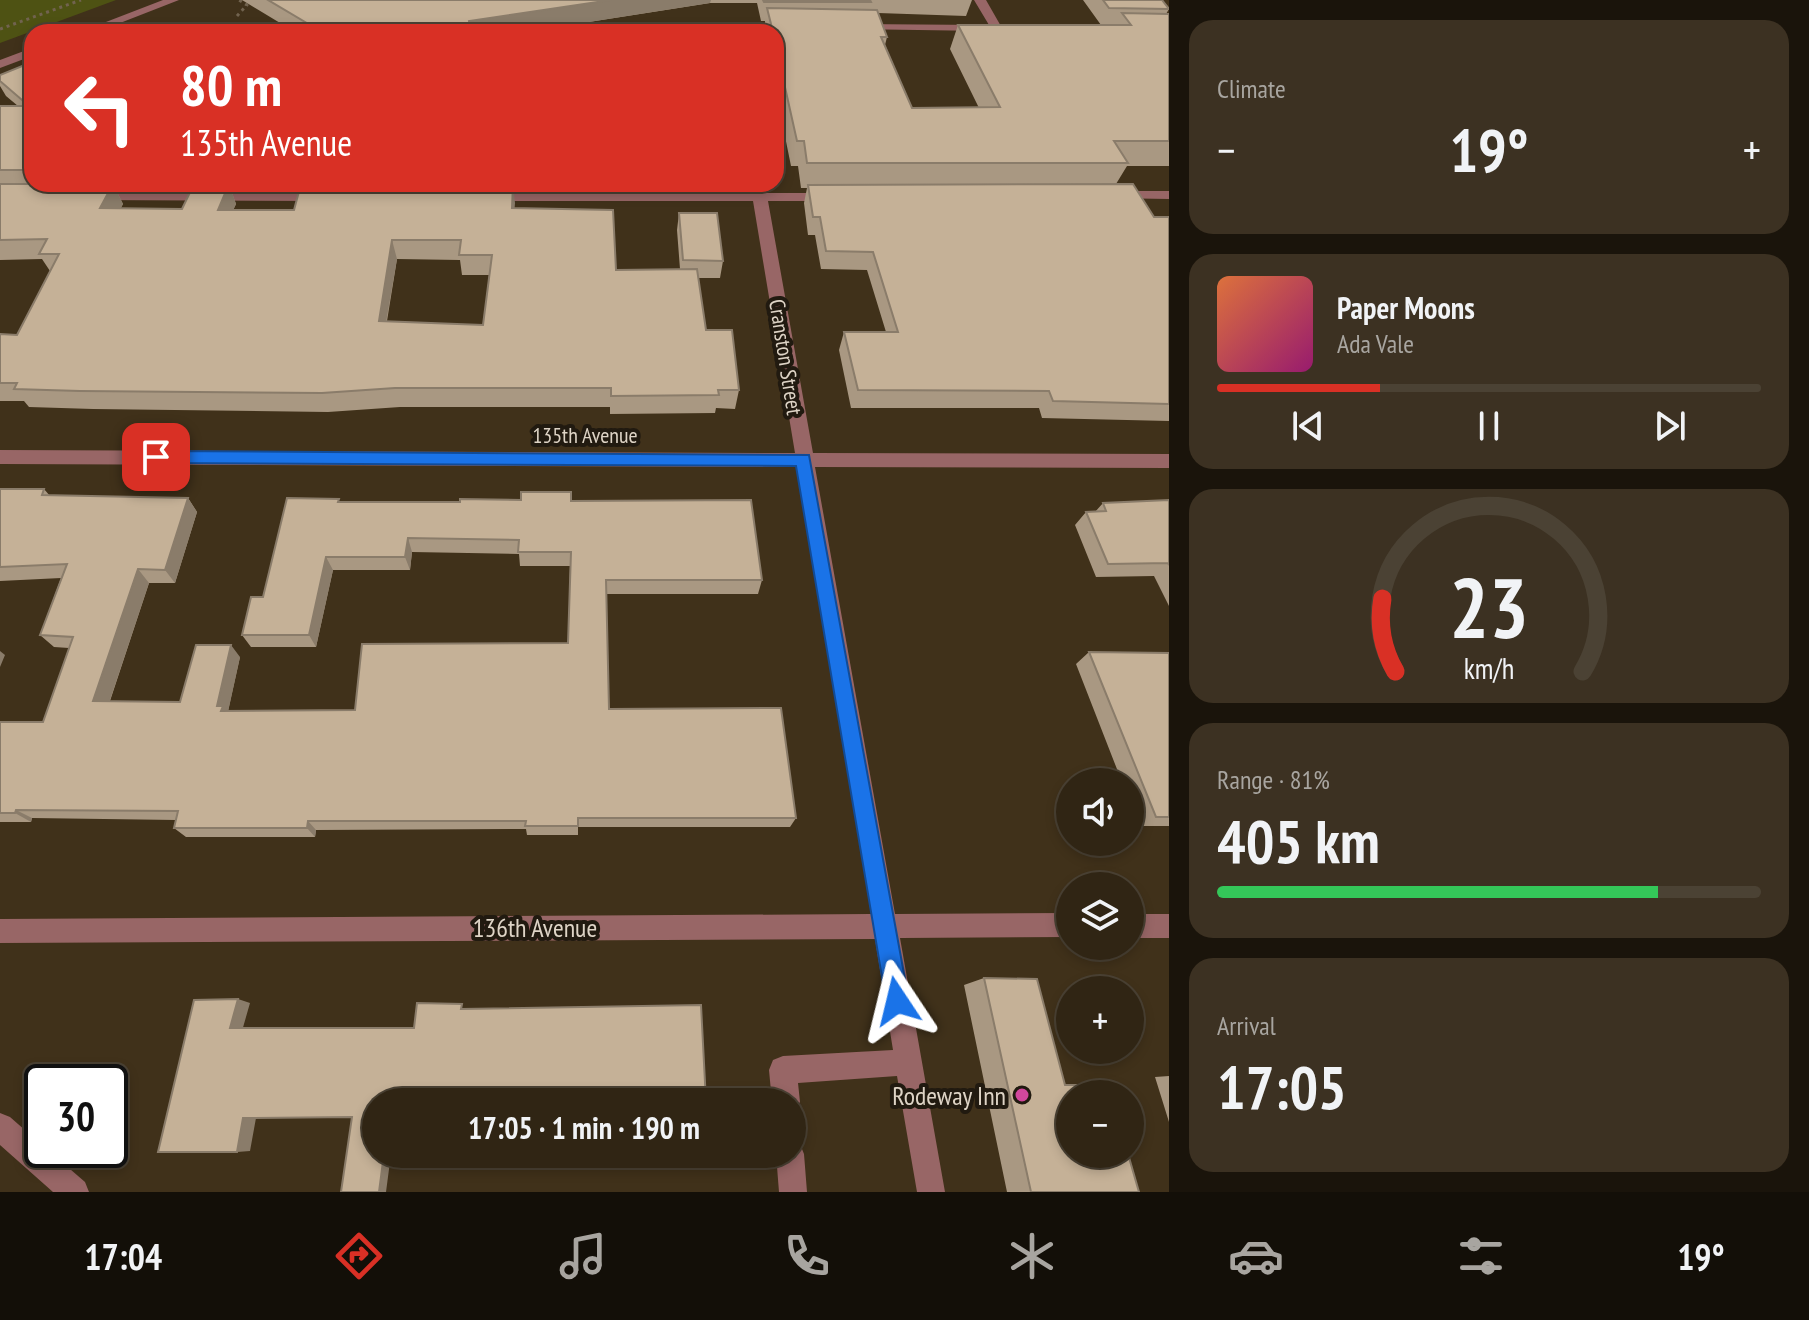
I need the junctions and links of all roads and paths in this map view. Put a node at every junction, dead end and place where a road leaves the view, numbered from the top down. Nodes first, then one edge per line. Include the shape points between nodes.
1 (81, 0) edge
2 (173, 0) edge
3 (239, 0) edge
4 (980, 0) edge
5 (237, 16) dead end
6 (108, 24) edge
7 (812, 26) edge
8 (843, 27) edge
9 (784, 28) edge
10 (996, 28) junction
11 (1017, 28) edge
12 (0, 29) edge
13 (24, 55) edge
14 (0, 64) edge
15 (711, 192) edge
16 (758, 192) edge
17 (774, 192) edge
18 (1090, 195) edge
19 (1169, 195) edge
20 (79, 197) edge
21 (333, 197) edge
22 (476, 197) edge
23 (852, 197) edge
24 (0, 457) edge
25 (803, 460) junction
26 (1169, 461) edge
27 (884, 924) junction
28 (1056, 925) edge
29 (1144, 926) edge
30 (1169, 926) edge
31 (0, 931) edge
32 (909, 1062) junction
33 (785, 1088) edge
34 (0, 1127) edge
35 (791, 1168) edge
36 (75, 1192) edge
37 (793, 1192) edge
38 (931, 1192) edge

1 - 12 path
2 - 6 street
3 - 5 path via 247,5
4 - 10 street
7 - 9 street
8 - 10 street
10 - 11 street
13 - 14 street
15 - 22 street
16 - 25 street, Cranston Street
17 - 23 street
18 - 19 street
20 - 21 street
24 - 25 street, 135th Avenue
25 - 26 street, 135th Avenue
25 - 27 street, Cranston Street
27 - 28 street, 136th Avenue
27 - 31 street, 136th Avenue
27 - 32 street, Cranston Street
29 - 30 street
32 - 33 street via 783,1070
32 - 38 street, Cranston Street
34 - 36 street
35 - 37 street

